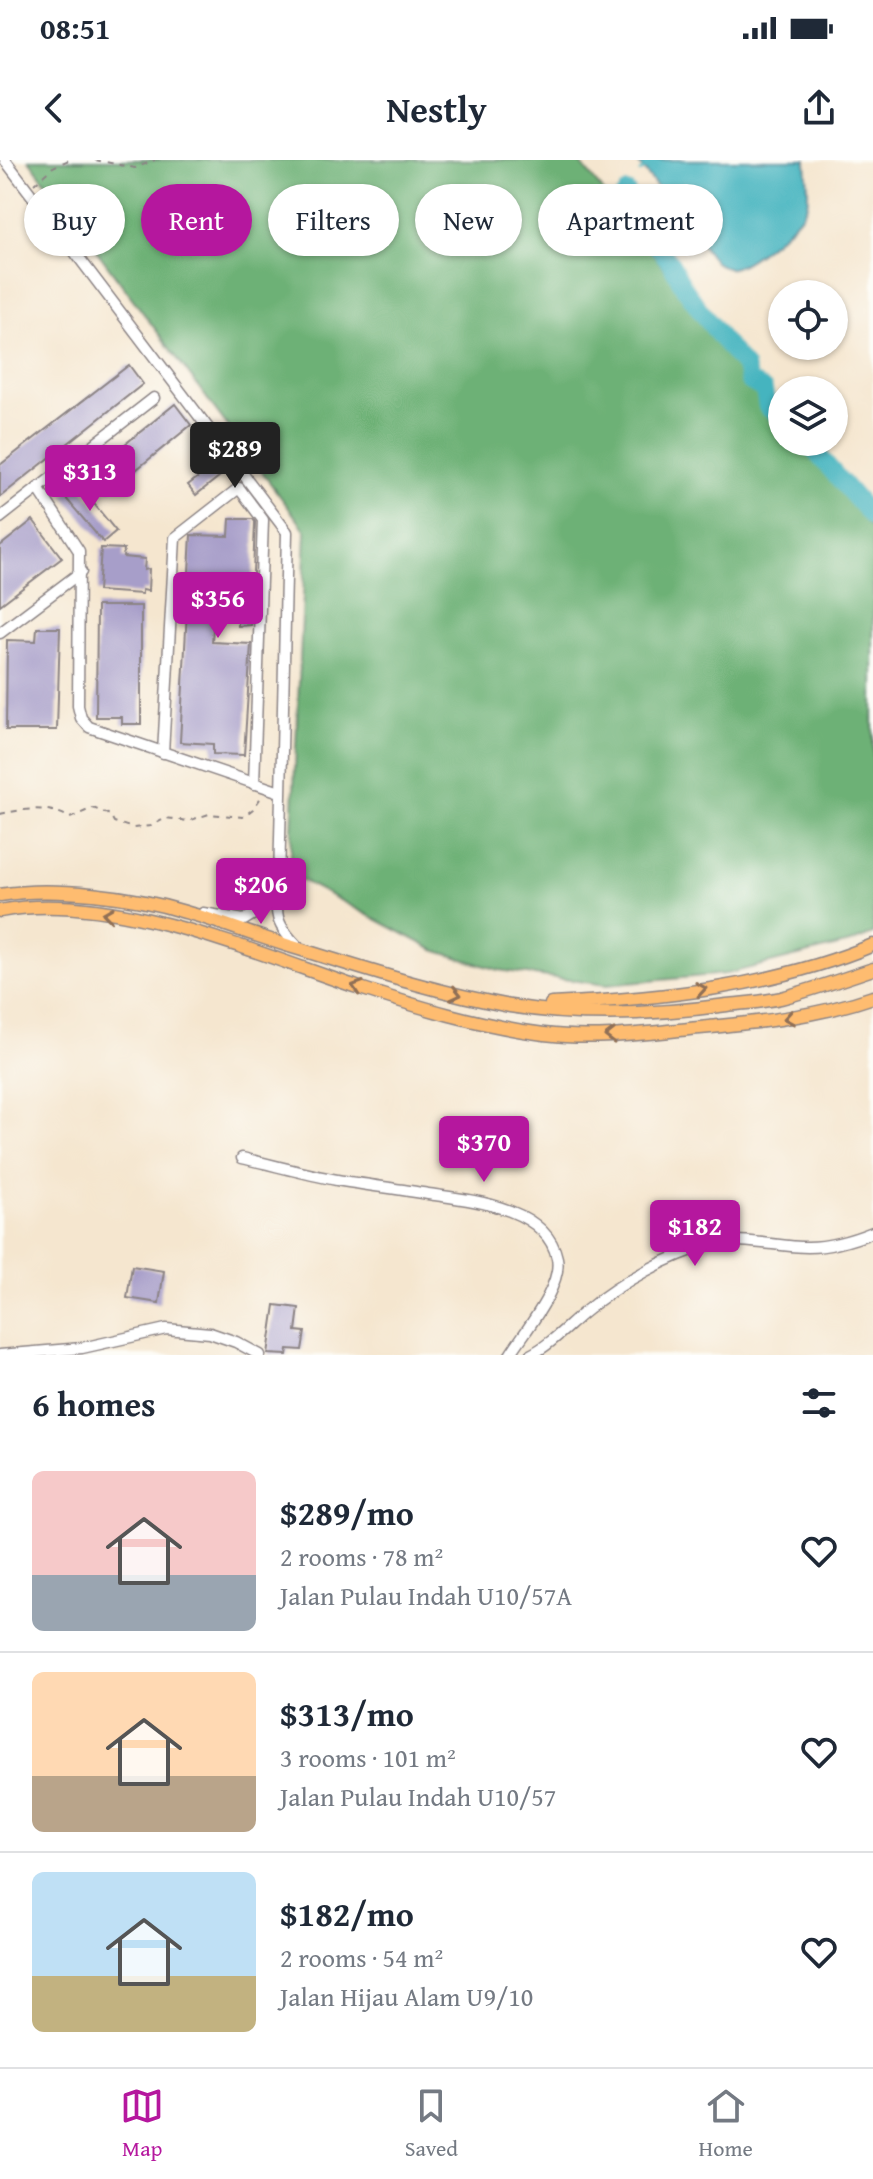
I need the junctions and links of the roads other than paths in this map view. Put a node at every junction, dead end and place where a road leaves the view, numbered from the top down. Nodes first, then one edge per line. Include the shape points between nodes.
1 (5, 160) edge
2 (154, 398) dead end
3 (38, 488) junction
4 (0, 518) edge
5 (81, 572) junction
6 (0, 633) edge
7 (163, 753) junction
8 (260, 786) junction
9 (280, 792) junction
10 (279, 883) junction
11 (0, 895) edge
12 (0, 911) edge
13 (183, 911) junction
14 (873, 945) edge
15 (300, 949) junction
16 (873, 969) edge
17 (873, 997) edge
18 (511, 1006) junction
19 (242, 1158) dead end
20 (873, 1232) edge
21 (0, 1355) edge
22 (260, 1355) edge
23 (510, 1355) edge
24 (530, 1355) edge

1 - 9 street via 287,532
2 - 3 street
3 - 4 street
3 - 5 street via 79,551
5 - 6 street
5 - 7 street via 81,718 89,727
7 - 8 street
7 - 8 street via 175,538 239,488 263,520
8 - 9 street
9 - 10 street
10 - 13 street via 262,909 244,920
10 - 15 street via 277,920
11 - 13 main road via 76,893
17 -> 12 main road via 742,1026 638,1035 547,1035 448,1015 140,919 73,909
13 - 15 main road
18 -> 14 main road via 702,990 779,975
15 -> 18 main road
16 - 18 main road via 778,999 671,1013 611,1015
19 - 23 street via 336,1180 479,1200 532,1223 558,1259 556,1275
20 - 24 street via 811,1248 732,1242 693,1250 648,1270 589,1308
21 - 22 street via 82,1348 166,1329 210,1333

